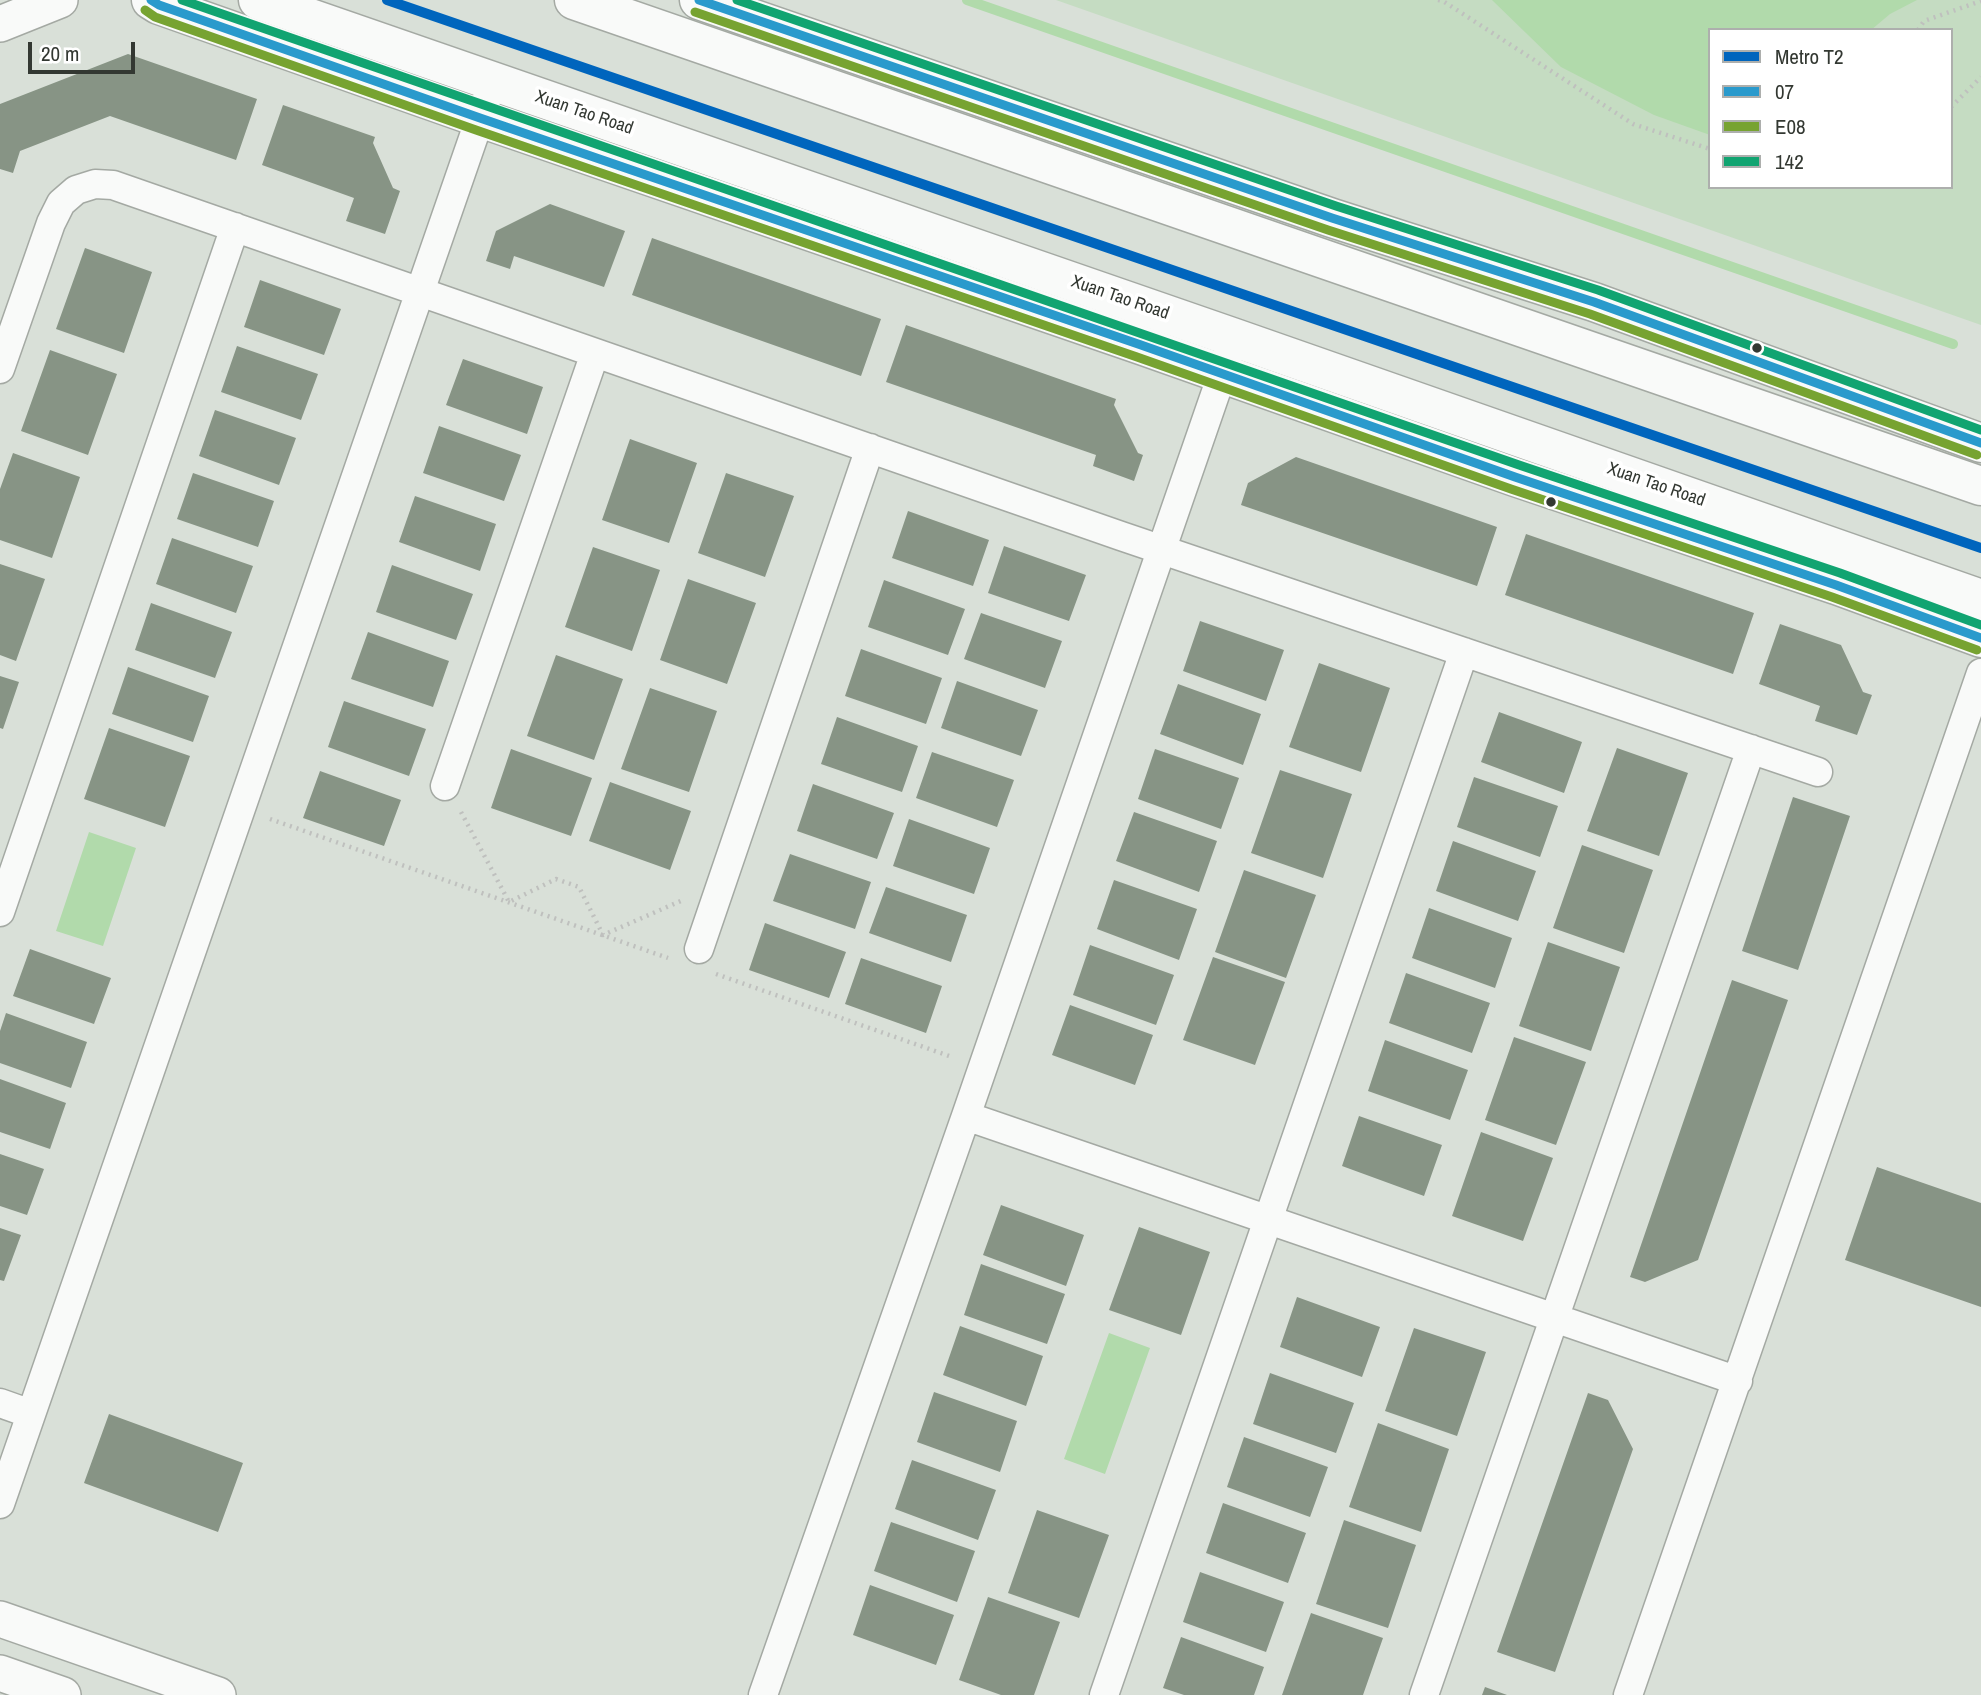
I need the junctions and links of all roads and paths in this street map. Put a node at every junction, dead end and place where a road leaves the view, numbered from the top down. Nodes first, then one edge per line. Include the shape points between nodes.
1 (60, 0) edge
2 (151, 0) edge
3 (258, 0) edge
4 (574, 0) edge
5 (699, 0) edge
6 (1438, 0) edge
7 (1981, 1) edge
8 (0, 24) edge
9 (1919, 28) edge
10 (1981, 77) edge
11 (493, 82) junction
12 (1953, 105) edge
13 (480, 118) junction
14 (1708, 148) edge
15 (234, 227) junction
16 (419, 292) junction
17 (1234, 338) junction
18 (595, 352) junction
19 (0, 369) edge
20 (1221, 374) junction
21 (1981, 443) edge
22 (870, 449) junction
23 (1981, 486) edge
24 (1160, 550) junction
25 (1981, 599) edge
26 (1981, 638) edge
27 (1464, 652) junction
28 (1981, 673) edge
29 (1751, 749) junction
30 (1818, 772) dead end
31 (445, 786) joint
32 (264, 817) dead end
33 (694, 895) dead end
34 (509, 902) junction
35 (0, 912) edge
36 (603, 935) junction
37 (695, 961) junction
38 (956, 1058) dead end
39 (966, 1116) junction
40 (1268, 1220) junction
41 (1554, 1318) junction
42 (1738, 1381) junction
43 (0, 1403) edge
44 (32, 1414) junction
45 (0, 1504) edge
46 (0, 1619) edge
47 (0, 1673) edge
48 (771, 1693) edge
49 (63, 1695) edge
50 (218, 1695) edge
51 (1104, 1695) edge
52 (1424, 1695) edge
53 (1628, 1695) edge

1 - 8 street
2 - 13 main road
3 - 11 main road, Xuan Tao Road
4 - 23 main road
5 - 21 main road via 1332,218 1594,302
6 - 14 path via 1633,124
7 - 9 path via 1924,21
10 - 12 path
11 - 13 street
11 - 17 main road, Xuan Tao Road
13 - 16 street
13 - 20 main road
15 - 16 street
15 - 19 street via 113,185 76,190 61,202 51,223
15 - 35 street
16 - 18 street
16 - 44 street
17 - 20 street
17 - 25 main road, Xuan Tao Road
18 - 22 street
18 - 31 street
20 - 24 street
20 - 26 main road
22 - 24 street
22 - 37 street
24 - 27 street
24 - 39 street
27 - 29 street
27 - 40 street
28 - 42 street
29 - 30 street
29 - 41 street
31 - 34 path
32 - 34 path
33 - 36 path
34 - 36 path
34 - 36 path via 556,879 579,887
36 - 37 path
37 - 38 path
39 - 40 street
39 - 48 street
40 - 41 street
40 - 51 street
41 - 42 street
41 - 52 street
42 - 53 street
43 - 44 street
44 - 45 street
46 - 50 street
47 - 49 street

